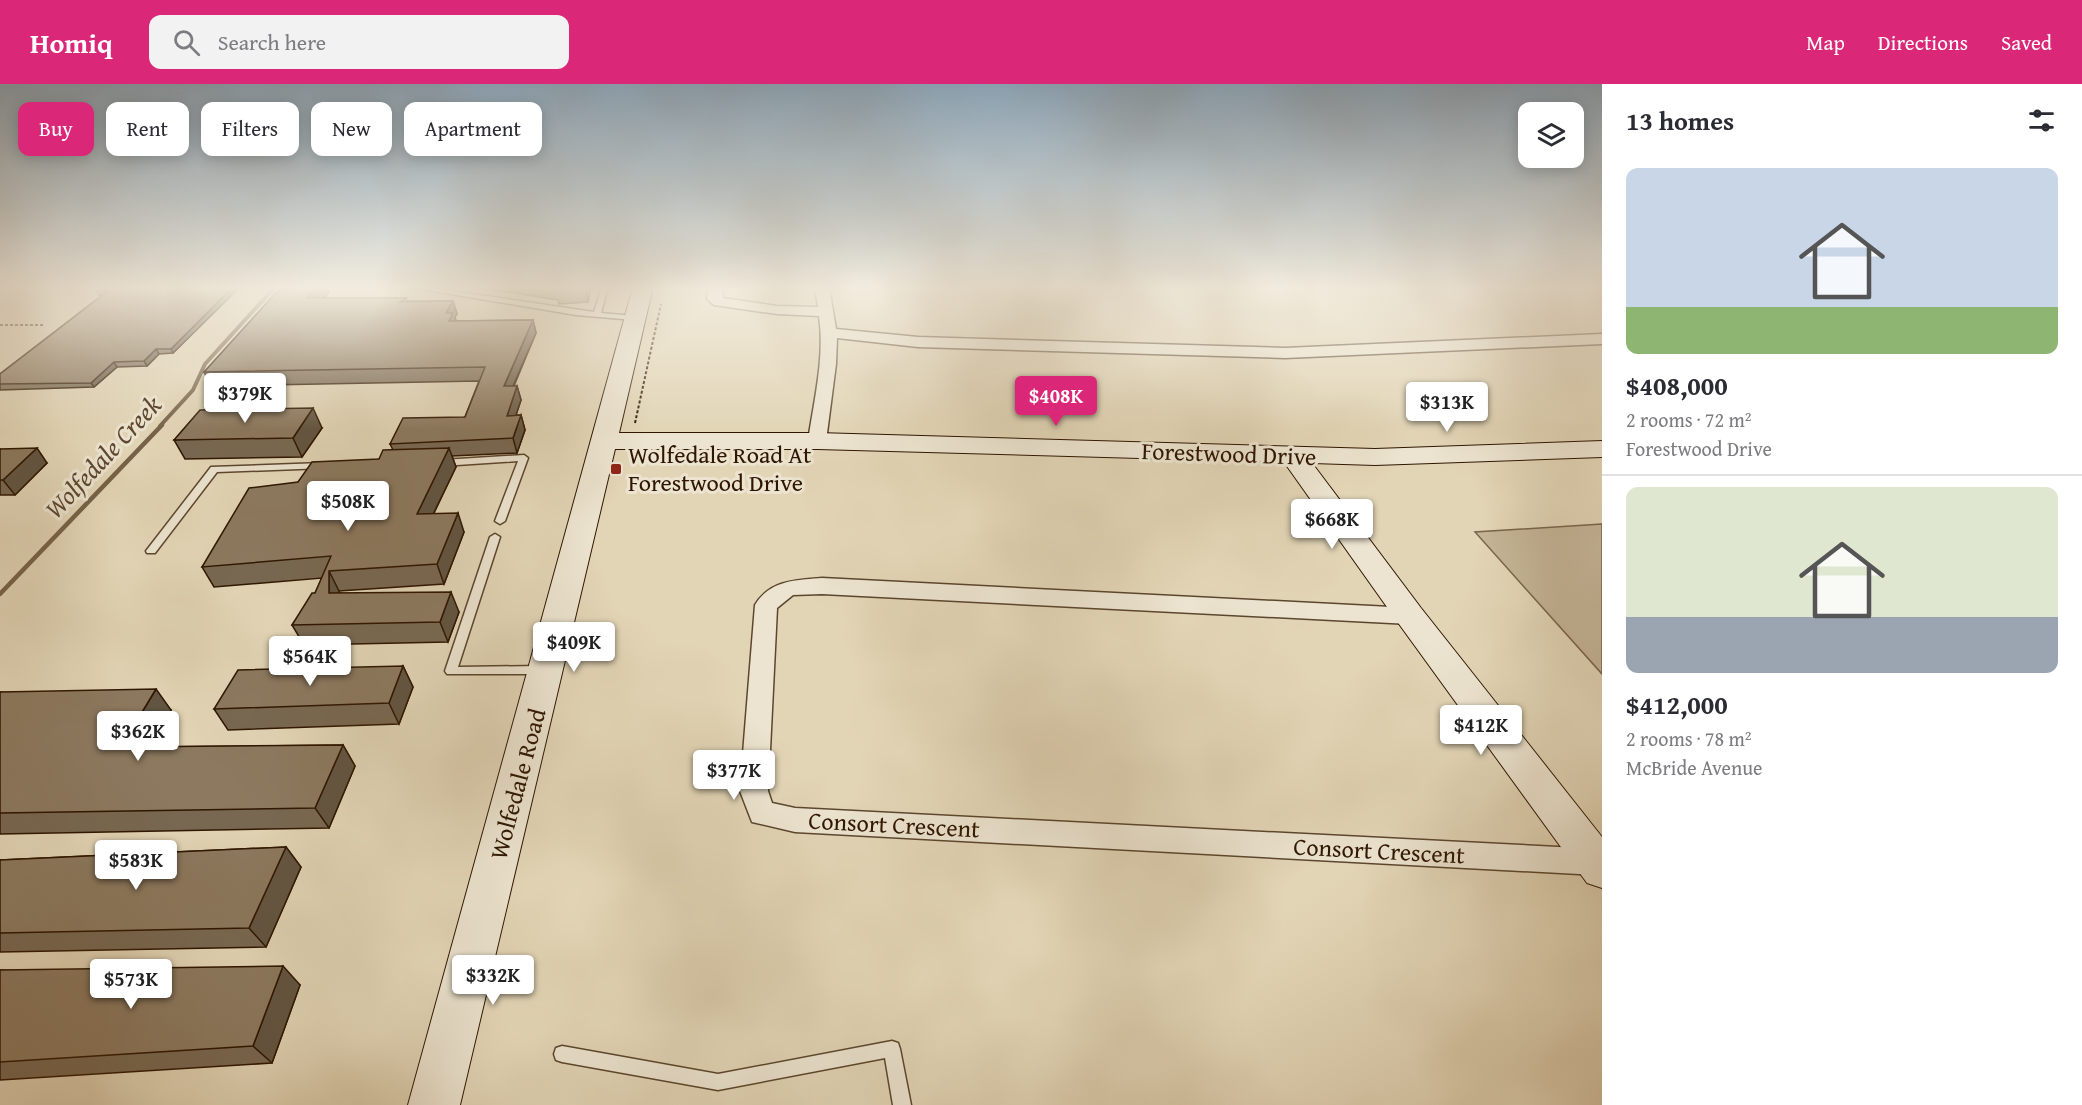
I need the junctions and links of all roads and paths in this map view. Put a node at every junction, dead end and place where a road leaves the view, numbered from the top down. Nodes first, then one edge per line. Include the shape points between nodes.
1 (632, 335) edge
2 (642, 335) edge
3 (829, 335) edge
4 (845, 335) edge
5 (1602, 339) edge
6 (617, 441) junction
7 (817, 441) junction
8 (1602, 449) edge
9 (1293, 456) junction
10 (427, 463) edge
11 (335, 466) edge
12 (500, 521) dead end
13 (495, 537) dead end
14 (151, 551) dead end
15 (1410, 616) junction
16 (547, 670) junction
17 (1600, 866) edge
18 (562, 1054) dead end
19 (434, 1105) edge
20 (902, 1105) edge

1 - 6 street, Wolfedale Road
2 - 6 path
3 - 7 street
4 - 5 street via 918,342 1285,353
6 - 7 street, Forestwood Drive
6 - 16 street, Wolfedale Road
7 - 9 street, Forestwood Drive
8 - 9 street, Forestwood Drive via 1375,458
9 - 15 street
10 - 12 lane via 524,458
11 - 14 lane via 214,469
13 - 16 lane via 451,671
15 - 17 street
15 - 17 street, Consort Crescent via 822,586 787,588 766,605 754,791 762,813 795,820
16 - 19 street, Wolfedale Road
18 - 20 lane via 718,1082 892,1049

